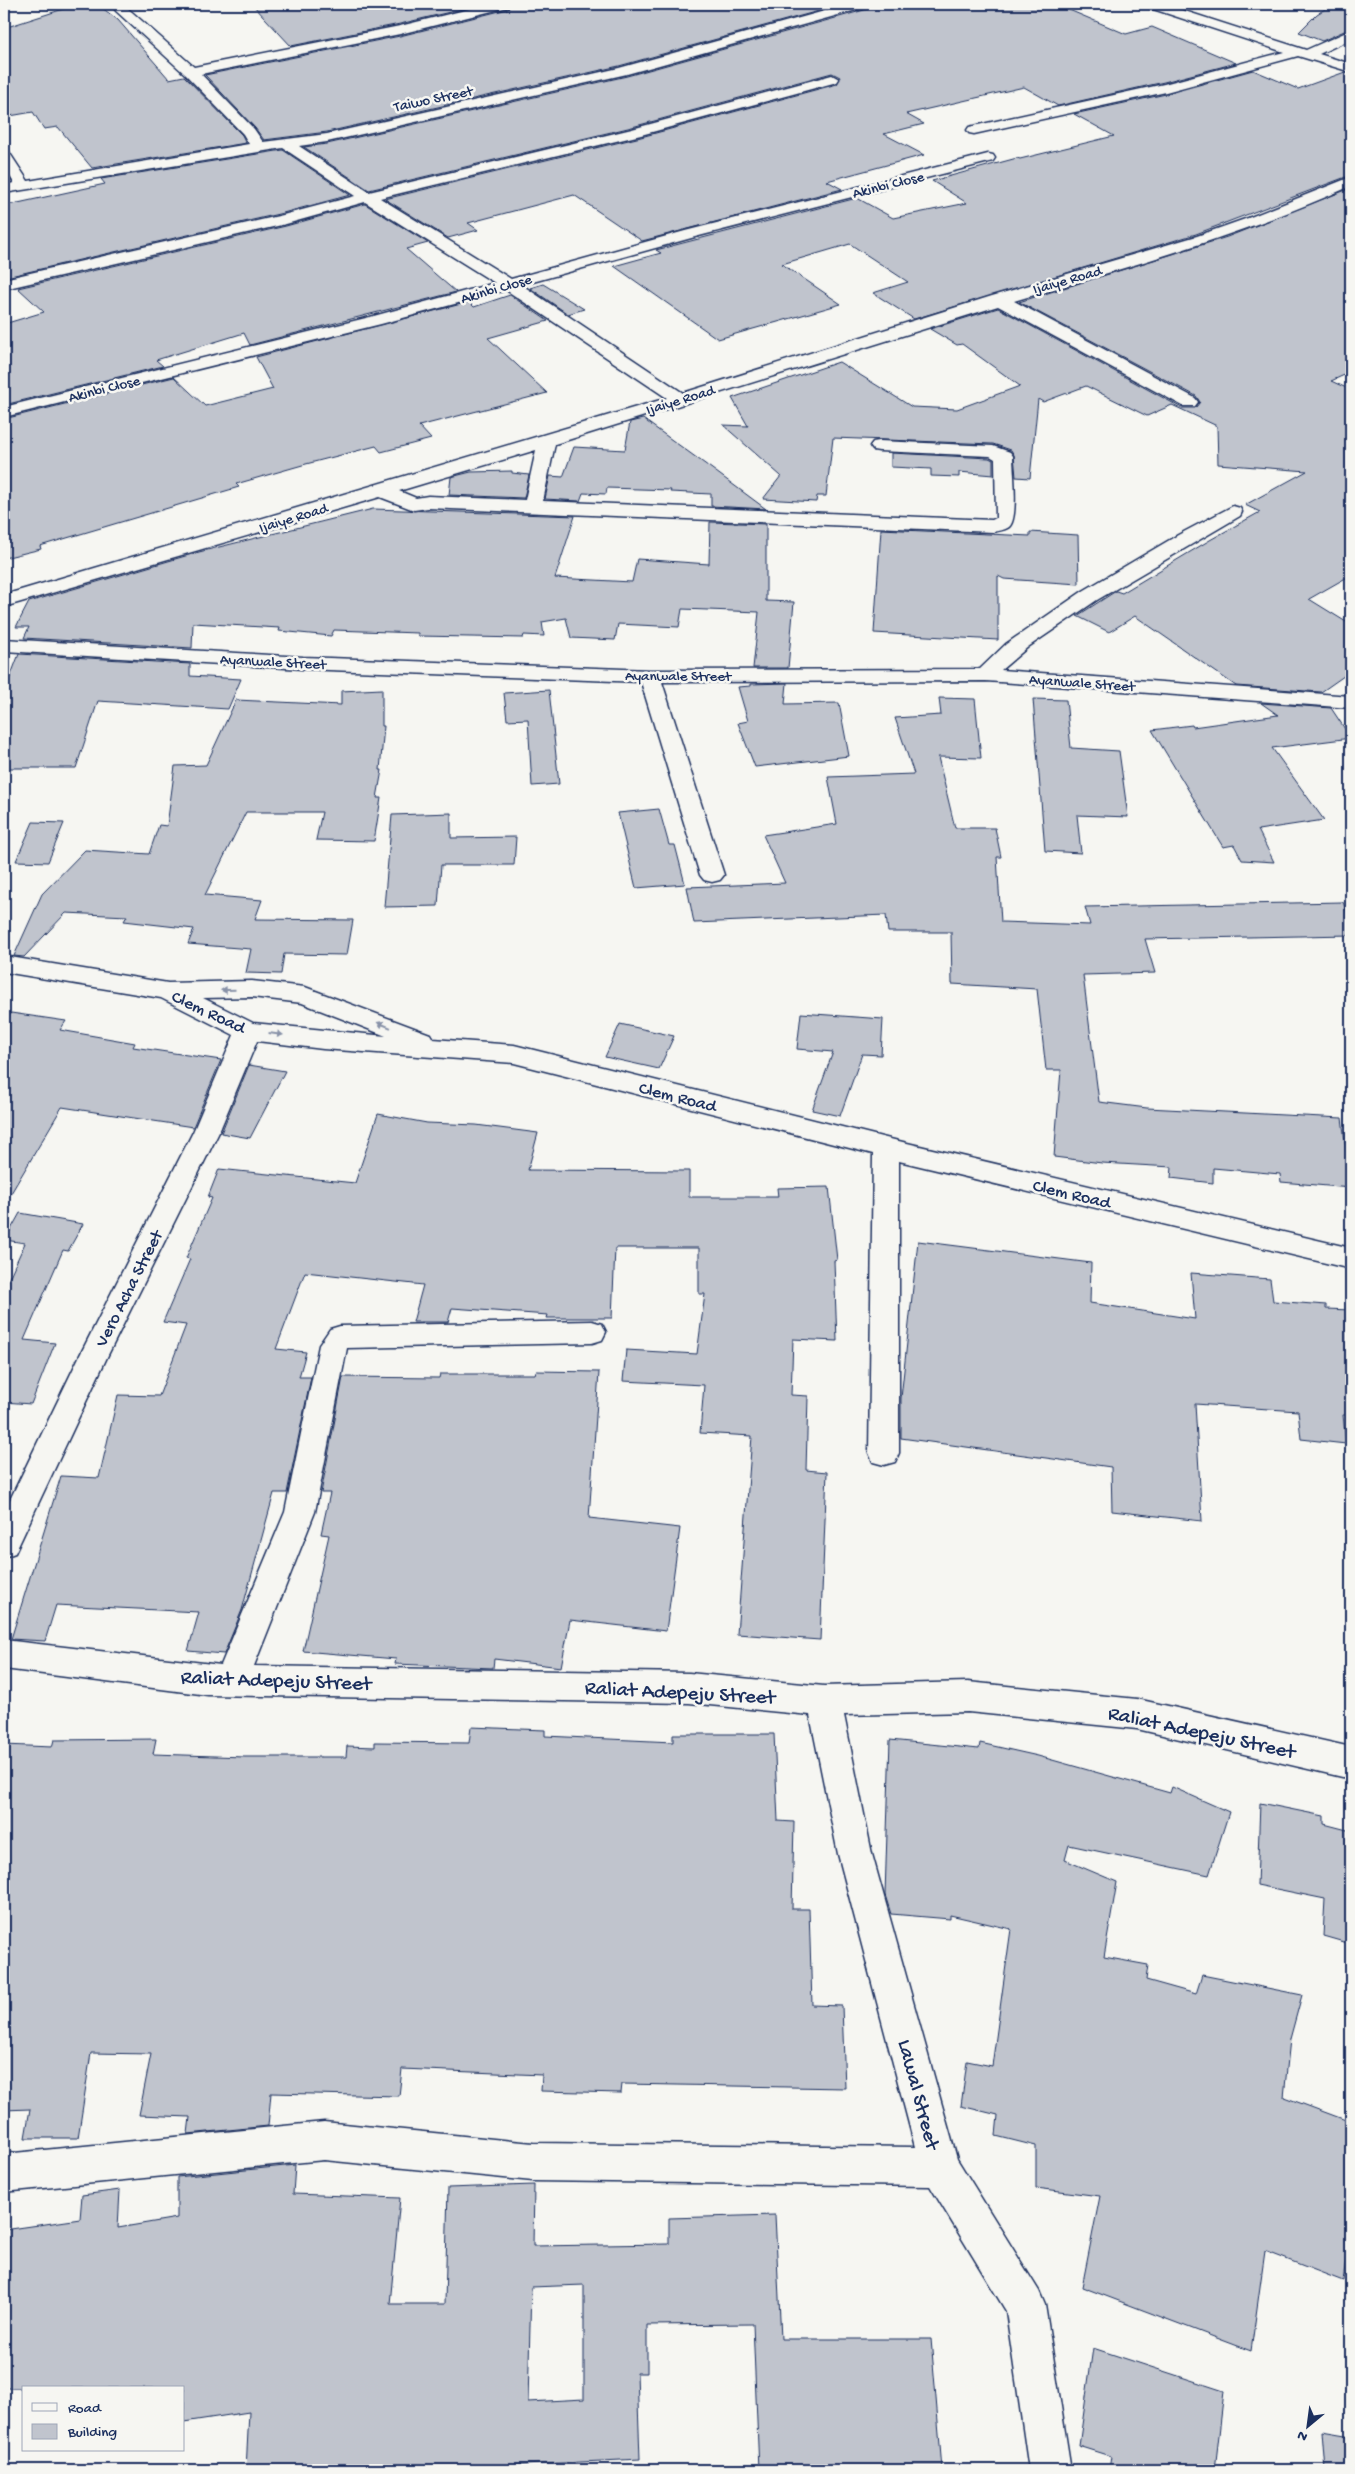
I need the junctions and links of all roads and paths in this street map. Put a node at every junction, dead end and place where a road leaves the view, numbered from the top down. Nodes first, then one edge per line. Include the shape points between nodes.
1 (504, 4) edge
2 (863, 4) edge
3 (1151, 4) edge
4 (120, 8) dead end
5 (1351, 34) edge
6 (1300, 54) junction
7 (1351, 68) edge
8 (190, 72) junction
9 (832, 79) dead end
10 (974, 130) dead end
11 (288, 145) junction
12 (259, 148) junction
13 (4, 155) edge
14 (988, 158) dead end
15 (1351, 181) edge
16 (23, 185) junction
17 (4, 189) edge
18 (367, 197) junction
19 (4, 284) edge
20 (510, 285) junction
21 (998, 299) junction
22 (680, 399) junction
23 (1189, 402) dead end
24 (4, 412) edge
25 (547, 440) junction
26 (879, 446) dead end
27 (380, 490) junction
28 (533, 505) junction
29 (1233, 512) dead end
30 (4, 601) edge
31 (4, 645) edge
32 (986, 675) junction
33 (650, 676) junction
34 (1351, 702) edge
35 (712, 875) dead end
36 (4, 964) edge
37 (167, 992) junction
38 (248, 1031) junction
39 (446, 1050) junction
40 (886, 1148) junction
41 (1351, 1259) edge
42 (592, 1332) dead end
43 (884, 1454) dead end
44 (4, 1544) edge
45 (4, 1655) edge
46 (232, 1679) junction
47 (824, 1701) junction
48 (1351, 1763) edge
49 (940, 2167) junction
50 (4, 2174) edge
51 (1050, 2470) edge

1 - 8 street via 400,30
2 - 11 street, Taiwo Street via 622,71
3 - 6 street via 1226,26
4 - 8 street
5 - 6 street
6 - 7 street
6 - 10 street via 1166,88
8 - 12 street via 249,132
9 - 18 street via 636,132
11 - 12 street, Taiwo Street
11 - 18 street
12 - 16 street, Taiwo Street
13 - 16 street
14 - 20 street, Akinbi Close via 690,234
15 - 21 street, Ijaiye Road via 1216,236
16 - 17 street, Taiwo Street
18 - 19 street via 286,219
18 - 20 street
20 - 22 street
20 - 24 street, Akinbi Close
21 - 22 street, Ijaiye Road
21 - 23 street
22 - 25 street, Ijaiye Road
25 - 27 street, Ijaiye Road
25 - 28 street
26 - 28 street via 993,451 1004,456 1005,518 993,526
27 - 28 street via 414,504
27 - 30 street, Ijaiye Road
29 - 32 street via 1061,614 998,659
31 - 33 street, Ayanwale Street via 304,663
32 - 33 street, Ayanwale Street
32 - 34 street, Ayanwale Street
33 - 35 street
36 - 37 street, Clem Road
37 - 38 street, Clem Road
39 -> 37 street via 305,995 252,989
38 -> 39 street, Clem Road
38 - 44 street, Vero Acha Street via 206,1132
39 - 40 street, Clem Road via 514,1054
40 - 41 street, Clem Road
40 - 43 street
42 - 46 street via 340,1337 332,1350 300,1512
45 - 46 street, Raliat Adepeju Street via 208,1680
46 - 47 street, Raliat Adepeju Street via 689,1688
47 - 48 street, Raliat Adepeju Street via 968,1697 1137,1714
47 - 49 street, Lawal Street via 855,1854
49 - 50 street via 533,2162 324,2141
49 - 51 street, Lawal Street via 1026,2305

